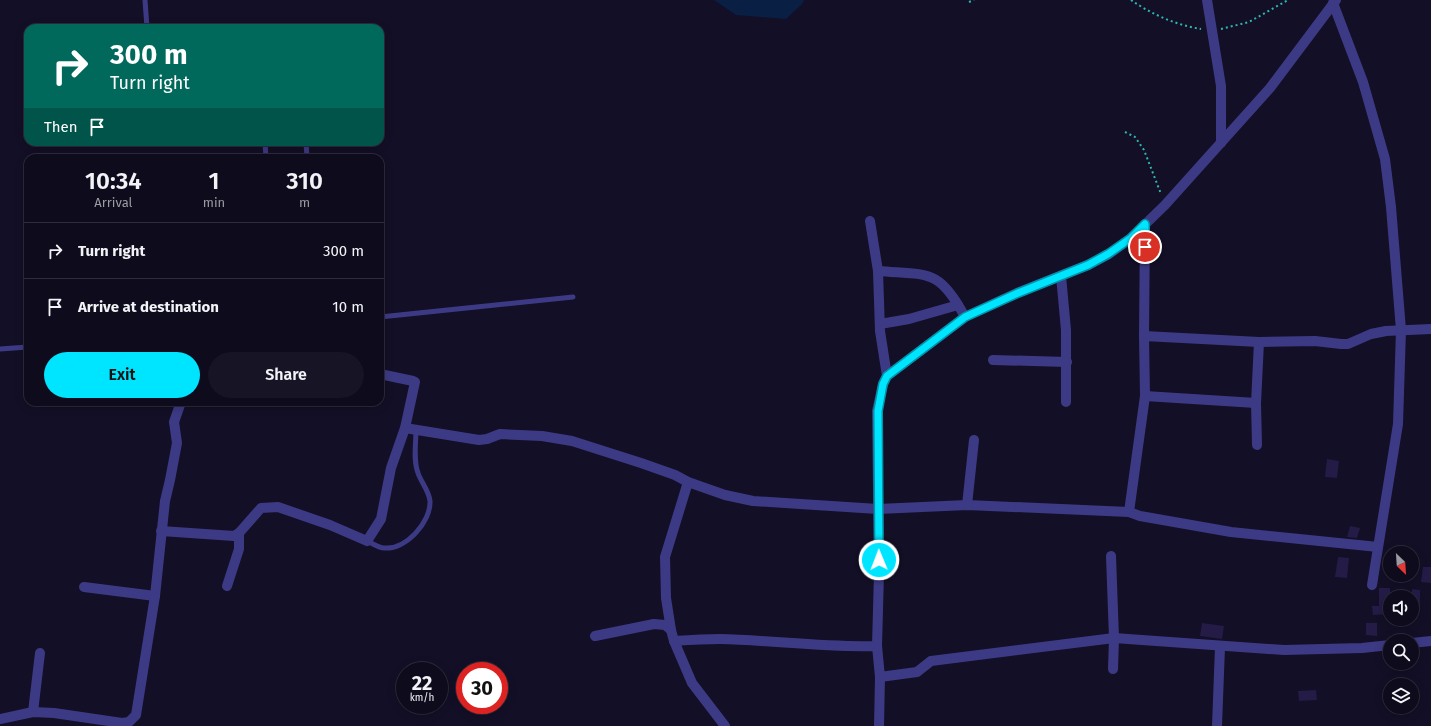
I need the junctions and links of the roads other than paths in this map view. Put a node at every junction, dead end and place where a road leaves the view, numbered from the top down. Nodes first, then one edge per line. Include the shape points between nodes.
1 (145, 0) edge
2 (1207, 0) edge
3 (1334, 2) edge
4 (147, 24) edge
5 (1221, 143) junction
6 (870, 221) dead end
7 (1145, 224) junction
8 (878, 271) junction
9 (1061, 276) junction
10 (573, 297) dead end
11 (958, 305) junction
12 (384, 317) edge
13 (965, 317) junction
14 (880, 324) junction
15 (1431, 329) edge
16 (1401, 330) junction
17 (1144, 336) junction
18 (1259, 342) junction
19 (24, 346) edge
20 (0, 349) edge
21 (993, 360) dead end
22 (1067, 362) junction
23 (384, 375) edge
24 (887, 376) junction
25 (1145, 396) junction
26 (1066, 402) dead end
27 (1256, 403) junction
28 (180, 406) edge
29 (405, 428) junction
30 (416, 430) junction
31 (974, 440) dead end
32 (1257, 444) dead end
33 (688, 482) junction
34 (967, 505) junction
35 (878, 509) junction
36 (1129, 512) junction
37 (161, 531) junction
38 (239, 533) junction
39 (367, 541) junction
40 (1378, 547) junction
41 (1111, 556) dead end
42 (1372, 585) dead end
43 (227, 586) dead end
44 (84, 587) dead end
45 (155, 596) junction
46 (671, 630) junction
47 (595, 636) dead end
48 (1114, 638) junction
49 (674, 641) junction
50 (1431, 641) edge
51 (1419, 642) edge
52 (877, 646) junction
53 (1383, 646) edge
54 (1220, 647) junction
55 (40, 653) dead end
56 (1113, 669) dead end
57 (880, 678) junction
58 (33, 712) junction
59 (0, 719) edge
60 (12, 722) edge
61 (135, 723) edge
62 (725, 726) edge
63 (879, 726) edge
64 (1218, 726) edge

1 - 4 lane
2 - 5 street via 1221,86
3 - 5 street via 1270,88
3 - 16 street via 1363,82 1385,159
5 - 7 street
6 - 8 street
7 - 9 street via 1131,238 1108,254
7 - 17 street
8 - 11 street via 916,273 932,277 941,282
8 - 14 street
9 - 13 street
9 - 22 street
10 - 12 lane
11 - 13 street
11 - 14 street via 909,320
13 - 24 street
14 - 24 street
15 - 16 street
16 - 18 street via 1371,334 1348,344 1315,341
16 - 40 street via 1398,424
17 - 18 street
17 - 25 street
18 - 27 street
19 - 20 lane
21 - 22 street
22 - 26 street
23 - 29 street via 415,382
24 - 35 street via 878,411
25 - 27 street
25 - 36 street
27 - 32 street
28 - 37 street via 174,422 177,444
29 - 30 street
29 - 39 street via 390,468 381,519
30 - 33 street via 479,440 500,434 542,436 572,441 641,462
30 - 39 lane via 416,464 430,502 425,521 418,531 397,546 383,548
31 - 34 street
33 - 35 street via 725,495 753,501
33 - 46 street via 665,557 666,598
34 - 35 street
34 - 36 street
35 - 52 street
36 - 40 street via 1231,532
37 - 38 street via 227,536
37 - 45 street
38 - 39 street via 261,508 278,507
38 - 43 street via 239,549
40 - 42 street
41 - 48 street
44 - 45 street
45 - 61 street
46 - 47 street via 665,625 654,624
46 - 49 street
48 - 54 street
48 - 56 street
48 - 57 street via 931,661 917,672
49 - 52 street via 720,639
49 - 62 street via 692,683
50 - 51 street
52 - 57 street
53 - 54 street via 1284,650
54 - 64 street
55 - 58 street
57 - 63 street
58 - 60 street
58 - 61 street
59 - 60 street

